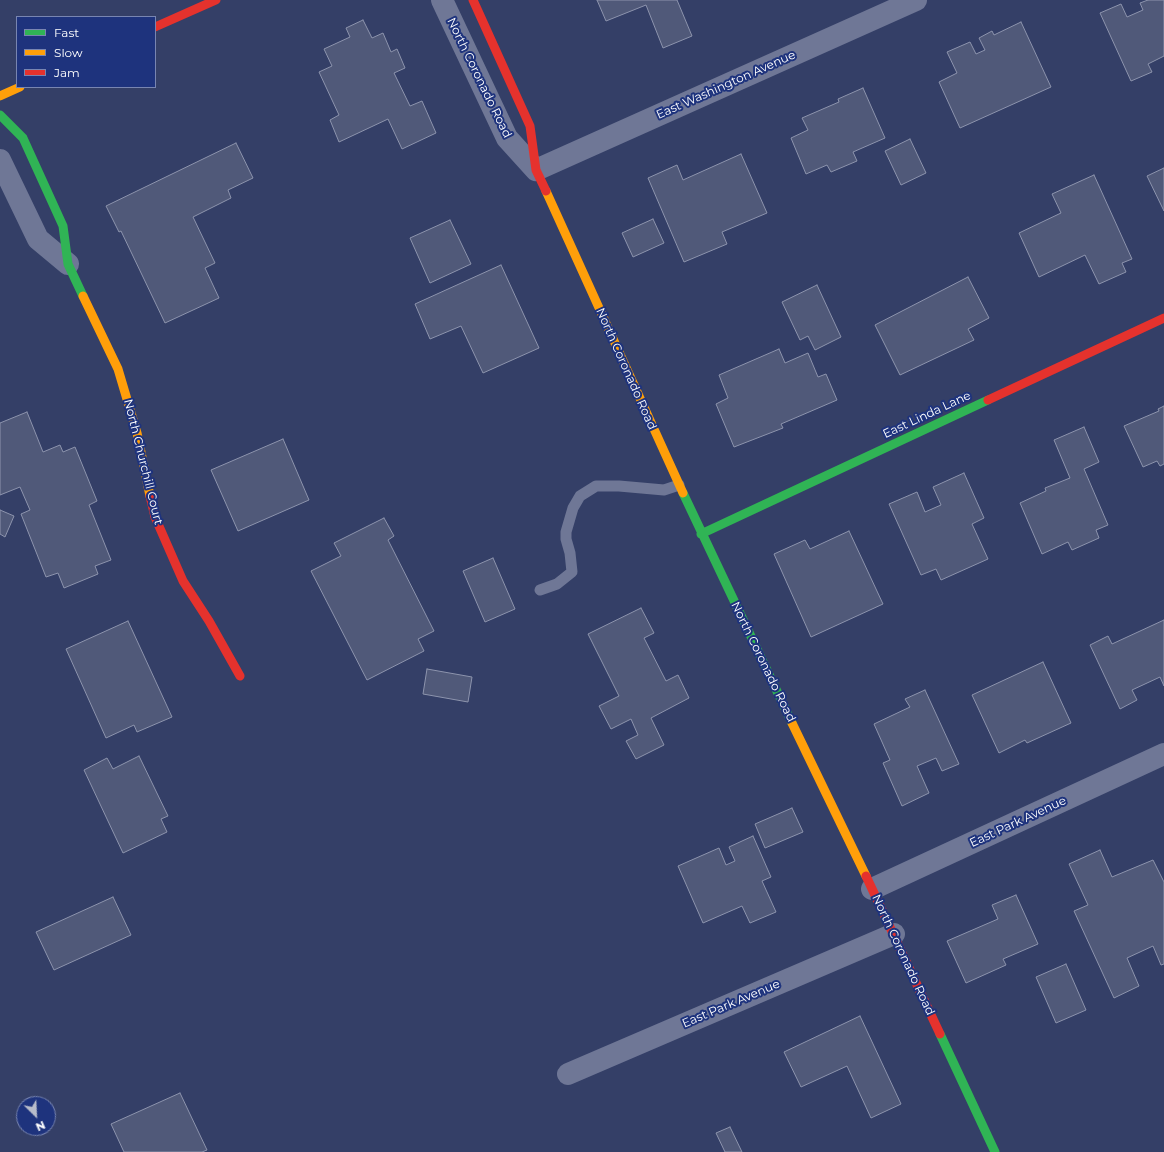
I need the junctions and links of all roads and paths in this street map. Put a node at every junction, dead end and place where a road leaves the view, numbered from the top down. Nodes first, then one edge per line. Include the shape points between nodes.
1 (216, 0) edge
2 (442, 0) edge
3 (473, 0) edge
4 (916, 0) edge
5 (156, 27) edge
6 (18, 88) edge
7 (0, 96) edge
8 (0, 115) edge
9 (0, 160) edge
10 (536, 170) junction
11 (68, 264) junction
12 (1164, 318) edge
13 (679, 485) junction
14 (701, 534) junction
15 (540, 590) dead end
16 (240, 676) dead end
17 (1164, 754) edge
18 (872, 889) junction
19 (894, 934) junction
20 (568, 1074) dead end
21 (995, 1152) edge

1 - 5 street
2 - 10 street, North Coronado Road via 507,138
3 - 10 street, North Coronado Road via 530,126
4 - 10 street, East Washington Avenue
6 - 7 street
8 - 11 street, North Churchill Court via 23,138 63,226
9 - 11 street, North Churchill Court via 38,239
10 - 13 street, North Coronado Road
11 - 16 street, North Churchill Court via 118,369 137,433 155,517 183,581
12 - 14 street, East Linda Lane
13 - 14 street, North Coronado Road
13 - 15 lane via 664,490 596,486 580,496 573,508 566,532 572,572 557,584
14 - 18 street, North Coronado Road
17 - 18 street, East Park Avenue
18 - 19 street, North Coronado Road
19 - 20 street, East Park Avenue
19 - 21 street, North Coronado Road

